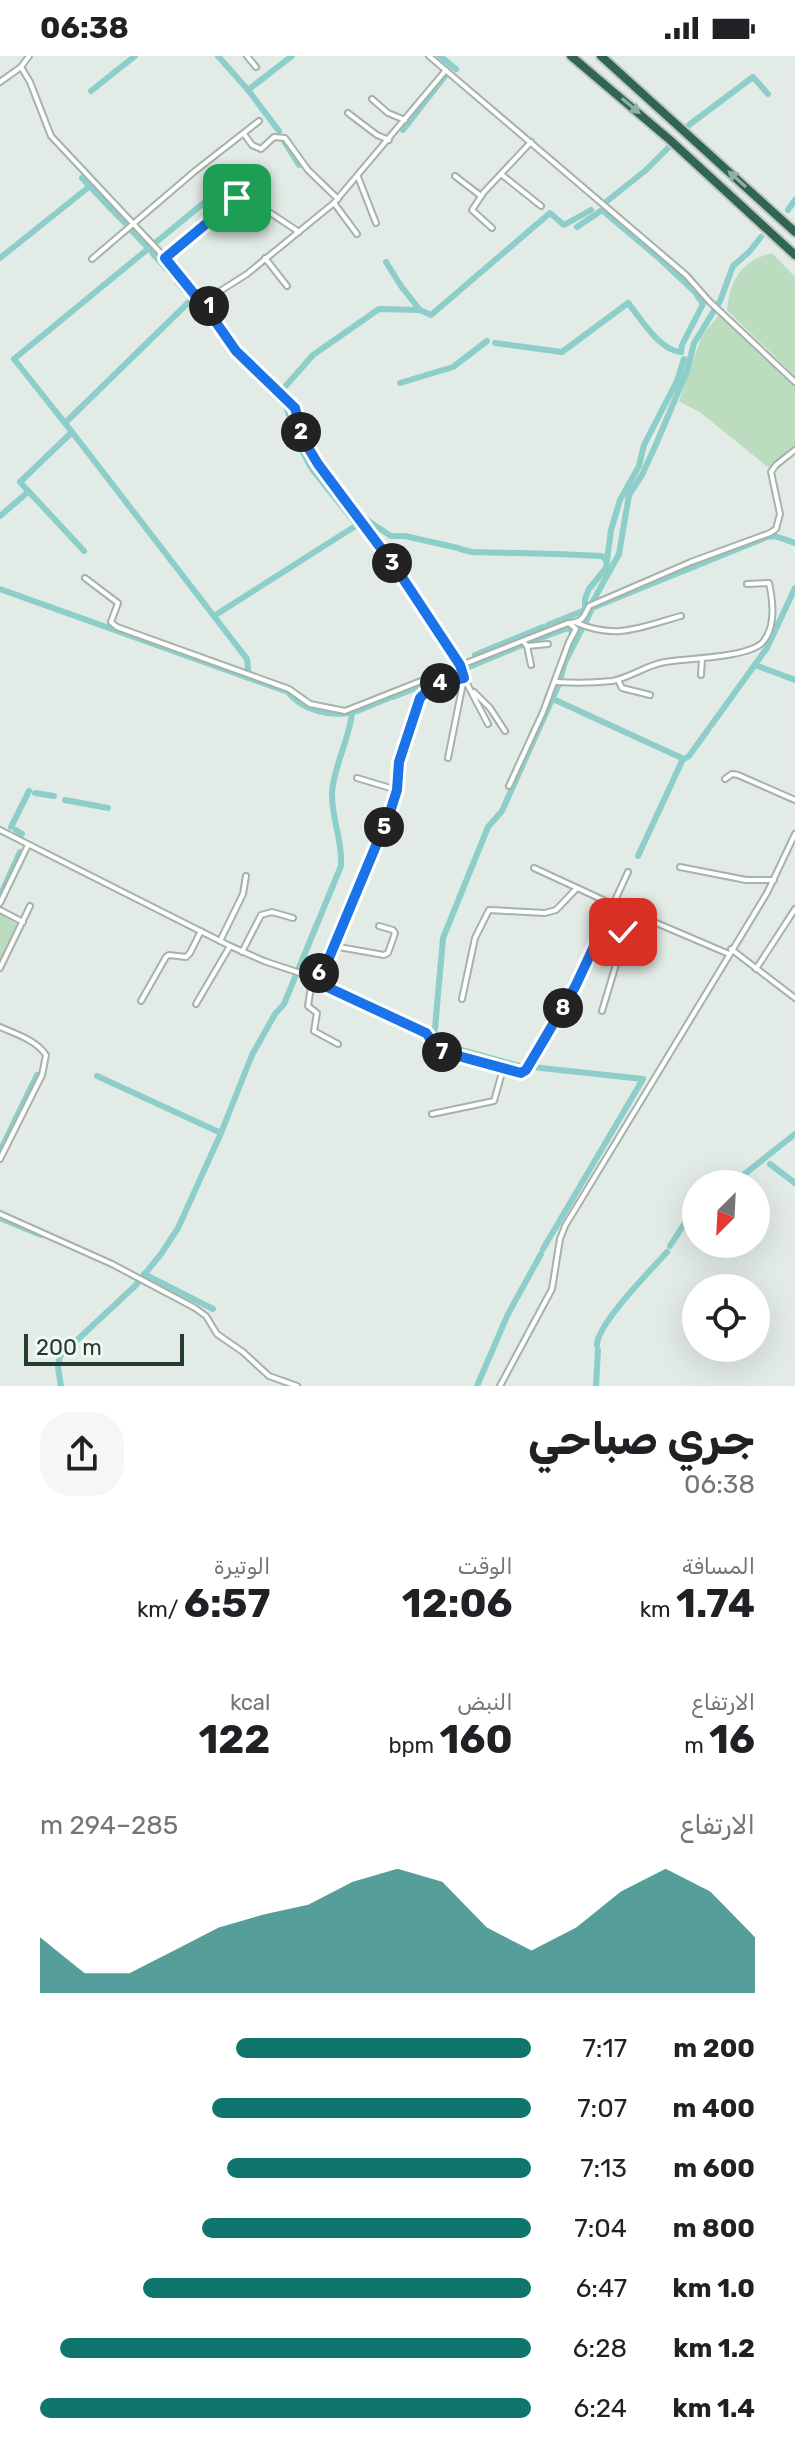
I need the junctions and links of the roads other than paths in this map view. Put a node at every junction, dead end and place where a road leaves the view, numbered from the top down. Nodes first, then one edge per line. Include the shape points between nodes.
1 (29, 56) edge
2 (247, 56) edge
3 (429, 56) edge
4 (571, 56) edge
5 (601, 56) edge
6 (21, 67) junction
7 (256, 67) dead end
8 (446, 70) junction
9 (0, 82) edge
10 (372, 99) dead end
11 (348, 113) dead end
12 (405, 120) junction
13 (259, 121) dead end
14 (243, 133) junction
15 (389, 140) junction
16 (531, 142) junction
17 (501, 174) junction
18 (455, 176) dead end
19 (358, 177) junction
20 (481, 196) junction
21 (237, 198) dead end
22 (336, 201) junction
23 (541, 206) dead end
24 (266, 210) dead end
25 (133, 223) junction
26 (376, 223) dead end
27 (492, 228) dead end
28 (299, 232) junction
29 (795, 232) edge
30 (357, 234) dead end
31 (795, 255) edge
32 (165, 258) junction
33 (265, 258) junction
34 (92, 259) dead end
35 (287, 286) dead end
36 (209, 305) junction
37 (795, 382) edge
38 (795, 450) edge
39 (85, 578) dead end
40 (747, 584) dead end
41 (681, 616) dead end
42 (568, 623) junction
43 (577, 623) junction
44 (523, 641) junction
45 (548, 644) dead end
46 (527, 646) junction
47 (702, 659) junction
48 (460, 665) junction
49 (531, 665) dead end
50 (701, 675) dead end
51 (464, 678) junction
52 (618, 680) junction
53 (556, 682) junction
54 (469, 688) junction
55 (650, 695) dead end
56 (488, 724) dead end
57 (505, 731) dead end
58 (448, 758) dead end
59 (357, 778) dead end
60 (725, 779) dead end
61 (509, 786) dead end
62 (397, 790) junction
63 (795, 800) edge
64 (0, 830) edge
65 (795, 834) edge
66 (28, 845) junction
67 (680, 867) dead end
68 (534, 868) dead end
69 (628, 872) dead end
70 (246, 876) dead end
71 (774, 880) junction
72 (577, 888) junction
73 (0, 903) edge
74 (612, 904) junction
75 (30, 906) dead end
76 (795, 909) edge
77 (0, 910) edge
78 (293, 918) dead end
79 (23, 922) junction
80 (604, 925) junction
81 (379, 926) dead end
82 (201, 931) junction
83 (220, 941) junction
84 (230, 946) junction
85 (333, 946) junction
86 (242, 952) junction
87 (730, 952) junction
88 (0, 968) edge
89 (756, 969) junction
90 (312, 980) junction
91 (795, 998) edge
92 (462, 999) dead end
93 (141, 1001) dead end
94 (196, 1004) dead end
95 (602, 1011) dead end
96 (0, 1027) edge
97 (338, 1044) dead end
98 (503, 1069) junction
99 (432, 1114) dead end
100 (0, 1159) edge
101 (0, 1214) edge
102 (297, 1386) edge
103 (500, 1386) edge

1 - 6 street
2 - 7 street
3 - 8 street
4 -> 31 highway
29 -> 5 highway
6 - 9 street
6 - 25 street via 51,136
8 - 12 street
8 - 16 street
10 - 12 street
11 - 15 street
12 - 15 street
13 - 14 street
14 - 22 street via 261,149 274,137 285,138
14 - 25 street
15 - 19 street
16 - 17 street
16 - 37 street via 686,275
17 - 20 street
17 - 23 street
18 - 20 street
19 - 22 street
19 - 26 street
20 - 27 street via 472,210
21 - 32 street
22 - 28 street
22 - 30 street
24 - 28 street
25 - 32 street
25 - 34 street
28 - 33 street
32 - 36 street
33 - 35 street
33 - 36 street via 214,295
36 - 48 street via 236,351 295,408 303,439 318,464
38 - 43 street via 771,472 780,514 776,529 589,606
39 - 48 street via 116,600 111,622 117,627 338,711
40 - 47 street via 769,583 772,617 764,641 754,649
41 - 43 street via 618,633
42 - 43 street
42 - 44 street
42 - 53 street via 576,629
44 - 46 street
44 - 48 street
45 - 46 street
46 - 49 street
47 - 50 street
47 - 52 street via 662,662
48 - 51 street
51 - 54 street
51 - 58 street
51 - 62 street via 432,686 420,698 399,762
52 - 53 street
52 - 55 street via 622,688
53 - 61 street
54 - 56 street
54 - 57 street
59 - 62 street
60 - 63 street via 738,775
62 - 85 street
64 - 66 street
65 - 71 street
66 - 73 street
66 - 82 street
67 - 71 street
68 - 72 street
69 - 74 street
70 - 83 street
71 - 87 street
72 - 74 street
72 - 92 street via 556,910 545,913 489,910 475,938
74 - 80 street
74 - 87 street
75 - 79 street
76 - 89 street
77 - 79 street
78 - 86 street via 272,912 261,915
79 - 88 street
80 - 95 street via 623,932 624,938
80 - 98 street via 526,1070
81 - 85 street via 395,933 384,955
82 - 83 street
82 - 93 street via 186,957 166,957
83 - 84 street
84 - 86 street
84 - 94 street
85 - 90 street
86 - 90 street
87 - 89 street
87 - 103 street via 565,1226 552,1289
89 - 91 street
90 - 97 street via 308,1006 317,1013 314,1031
90 - 98 street via 426,1033 440,1051
96 - 100 street via 31,1041 46,1055 42,1075
98 - 99 street via 494,1101
101 - 102 street via 195,1308 217,1334 269,1376

